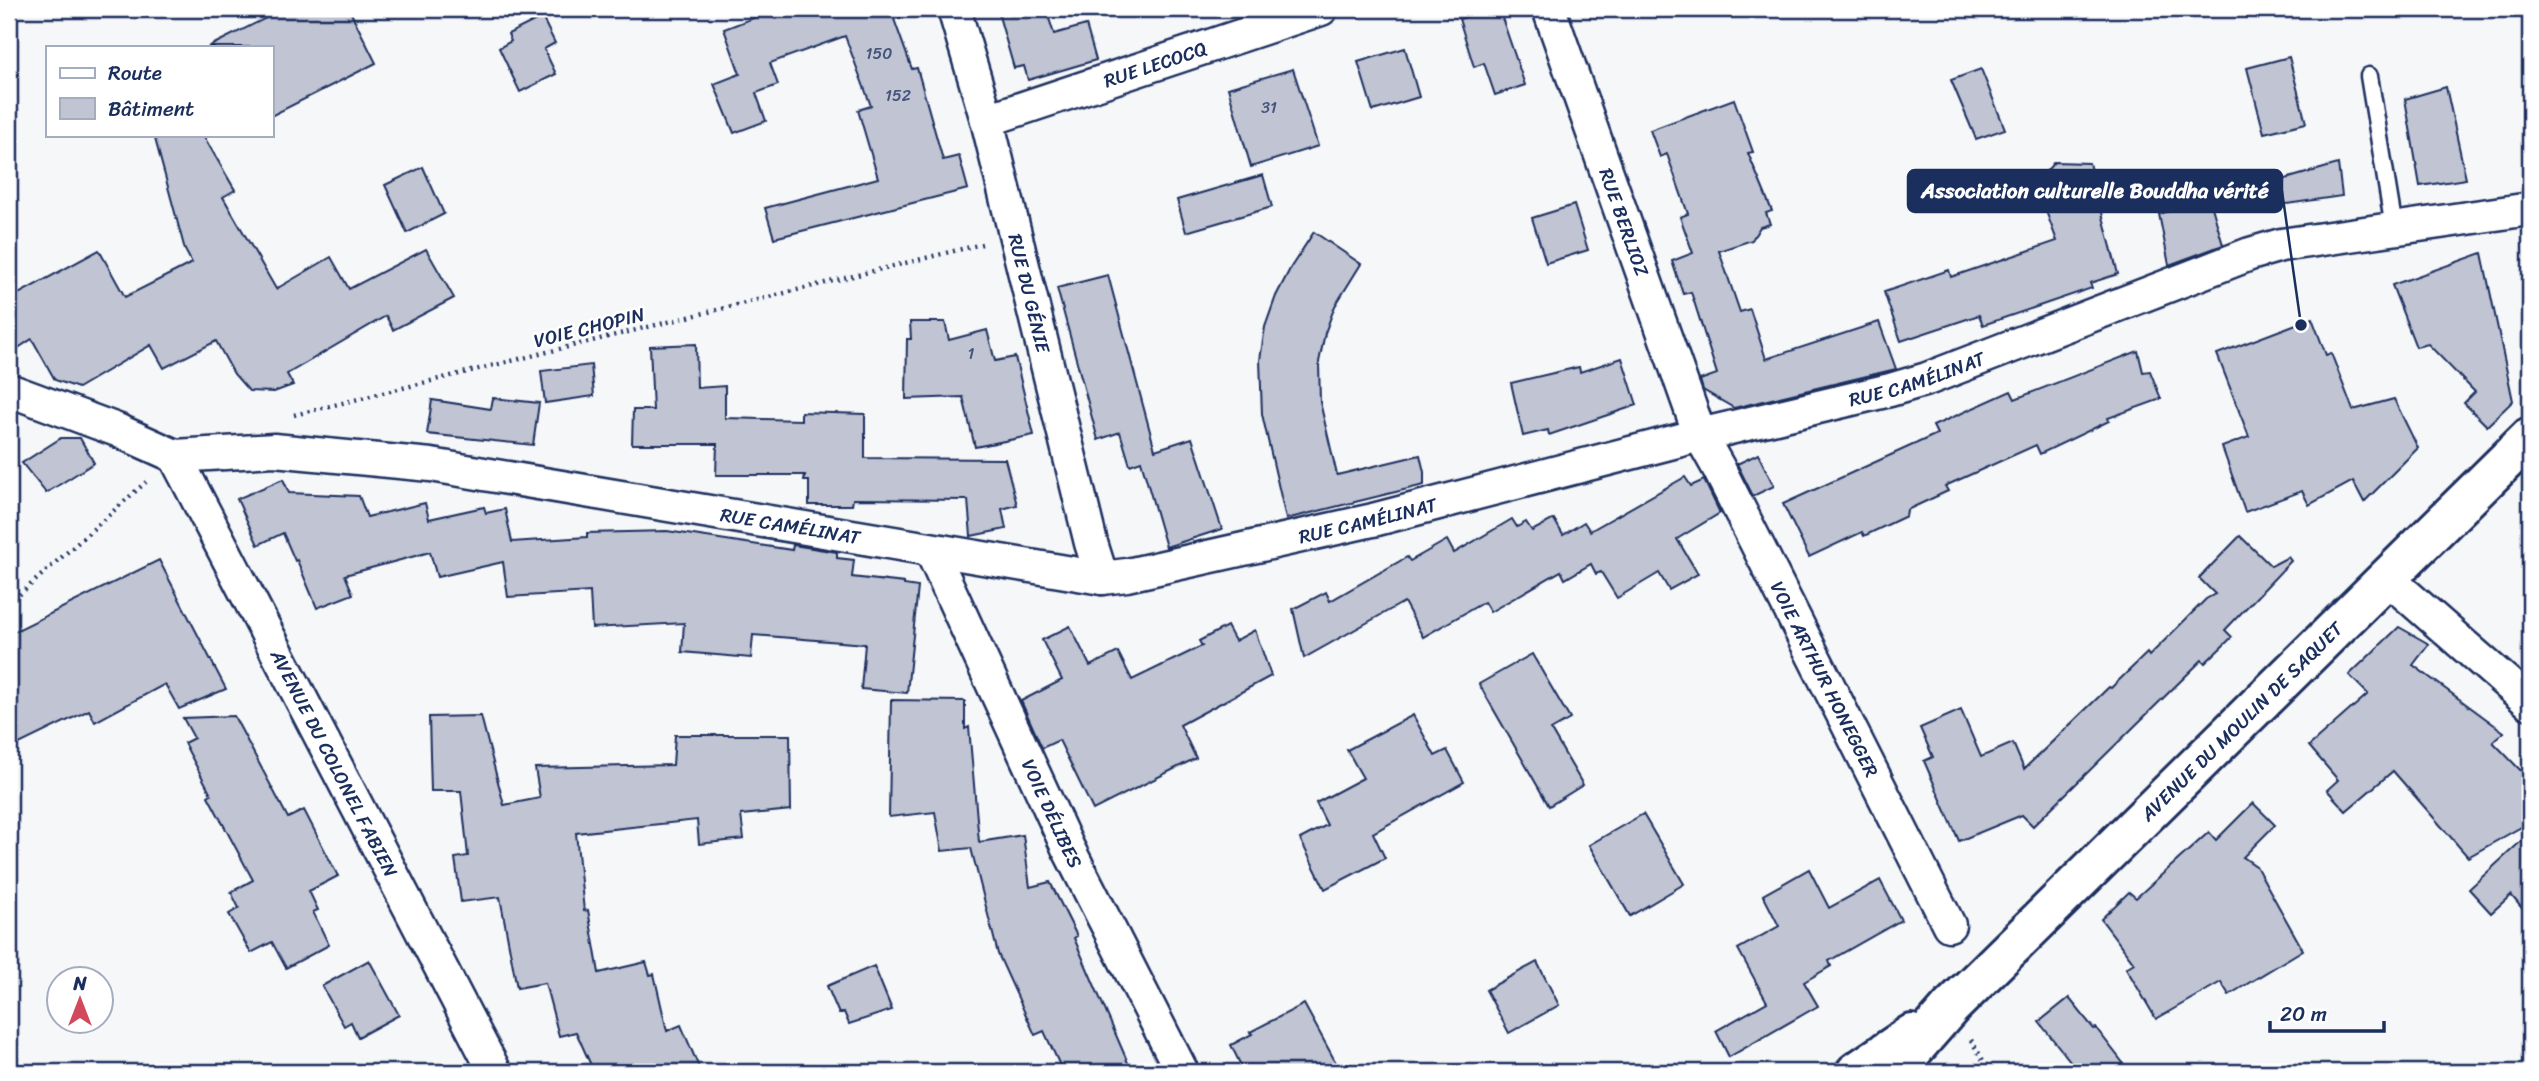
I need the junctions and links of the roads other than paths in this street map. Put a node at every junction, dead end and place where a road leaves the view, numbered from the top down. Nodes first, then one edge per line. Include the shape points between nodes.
1 (954, 9) edge
2 (1321, 9) edge
3 (1549, 9) edge
4 (2369, 76) dead end
5 (987, 120) junction
6 (2530, 209) edge
7 (2394, 228) junction
8 (9, 390) edge
9 (1700, 435) junction
10 (2530, 437) edge
11 (175, 456) junction
12 (931, 550) junction
13 (1102, 578) junction
14 (2387, 578) junction
15 (2530, 703) edge
16 (1949, 925) dead end
17 (1951, 1007) junction
18 (495, 1072) edge
19 (1182, 1072) edge
20 (1856, 1072) edge
21 (1894, 1072) edge

1 - 5 street, RUE DU GÉNIE
2 - 5 street, RUE LECOCQ
3 - 9 street, RUE BERLIOZ
4 - 7 lane
5 - 13 street, RUE DU GÉNIE
6 - 7 street, RUE CAMÉLINAT
7 - 9 street, RUE CAMÉLINAT via 2250,254 1927,379
8 - 11 street
9 - 13 street, RUE CAMÉLINAT via 1373,520
9 - 16 street, VOIE ARTHUR HONEGGER
10 - 14 main road, AVENUE DU MOULIN DE SAQUET
11 - 12 street, RUE CAMÉLINAT via 274,450 430,465
11 - 18 street, AVENUE DU COLONEL FABIEN
12 - 13 street, RUE CAMÉLINAT
12 - 19 street, VOIE DÉLIBES via 1068,848
14 - 15 street
14 - 17 main road, AVENUE DU MOULIN DE SAQUET
17 - 20 main road, AVENUE DU MOULIN DE SAQUET
17 - 21 main road, AVENUE DU MOULIN DE SAQUET

